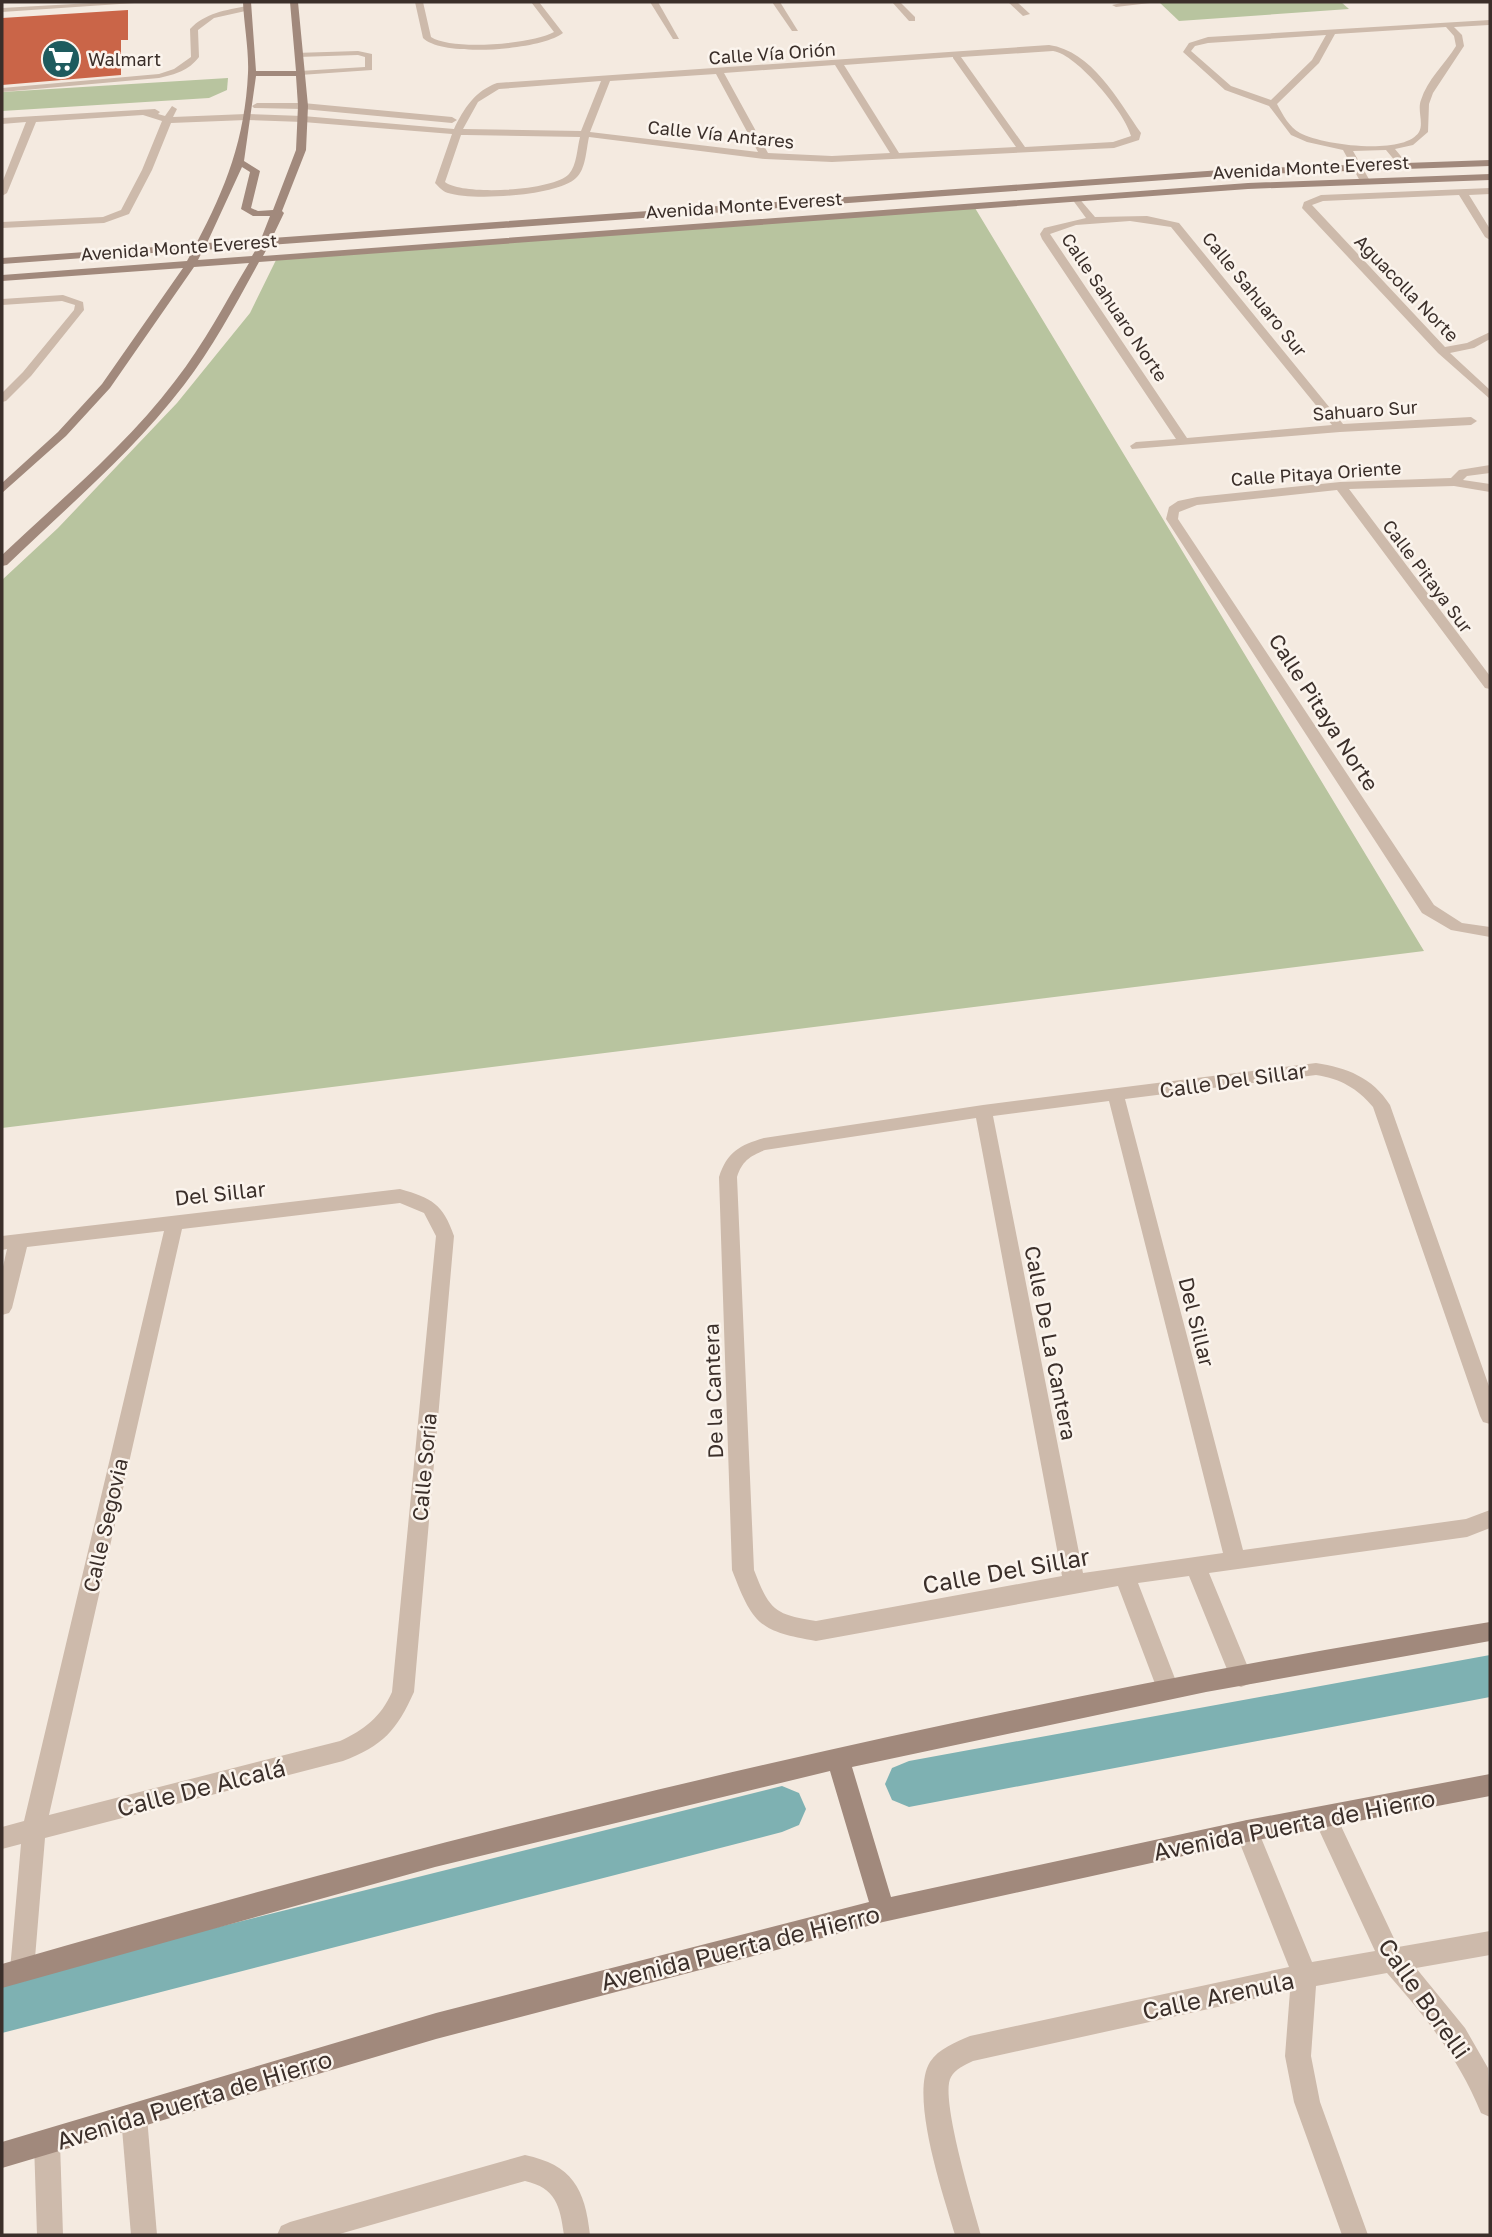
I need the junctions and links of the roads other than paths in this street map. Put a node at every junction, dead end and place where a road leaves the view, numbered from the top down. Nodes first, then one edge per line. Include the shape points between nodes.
1 (145, 2) edge
2 (294, 2) edge
3 (419, 2) edge
4 (535, 2) edge
5 (654, 2) edge
6 (776, 2) edge
7 (896, 2) edge
8 (1012, 2) edge
9 (1131, 2) edge
10 (1154, 2) edge
11 (85, 3) edge
12 (247, 5) edge
13 (1116, 5) dead end
14 (2, 10) edge
15 (1026, 14) dead end
16 (912, 19) dead end
17 (1489, 22) edge
18 (1448, 25) junction
19 (795, 29) dead end
20 (1332, 32) junction
21 (676, 37) dead end
22 (298, 55) junction
23 (956, 56) junction
24 (839, 64) junction
25 (253, 73) junction
26 (300, 73) junction
27 (720, 73) junction
28 (607, 79) junction
29 (2, 90) edge
30 (1272, 104) junction
31 (303, 106) junction
32 (173, 109) junction
33 (247, 112) junction
34 (145, 113) junction
35 (32, 119) junction
36 (303, 119) junction
37 (168, 120) junction
38 (2, 121) edge
39 (463, 121) junction
40 (459, 131) junction
41 (586, 131) junction
42 (1136, 138) joint
43 (1388, 147) junction
44 (1347, 148) junction
45 (1023, 150) junction
46 (765, 156) junction
47 (897, 158) junction
48 (239, 162) junction
49 (1490, 163) edge
50 (1404, 166) junction
51 (1357, 167) junction
52 (1490, 177) edge
53 (1365, 181) junction
54 (1068, 185) junction
55 (1490, 191) edge
56 (1462, 192) junction
57 (2, 193) edge
58 (1108, 197) junction
59 (1077, 199) junction
60 (278, 213) junction
61 (1122, 219) junction
62 (1108, 220) joint
63 (1093, 221) junction
64 (2, 225) edge
65 (1490, 237) edge
66 (265, 243) junction
67 (199, 247) junction
68 (256, 258) junction
69 (2, 261) edge
70 (191, 263) junction
71 (2, 278) edge
72 (2, 302) edge
73 (1490, 335) edge
74 (1441, 351) junction
75 (17, 383) junction
76 (2, 384) edge
77 (1490, 396) edge
78 (2, 399) edge
79 (1471, 421) dead end
80 (1340, 429) junction
81 (1184, 442) junction
82 (1136, 446) dead end
83 (1490, 469) edge
84 (1454, 482) junction
85 (1340, 486) junction
86 (1490, 488) edge
87 (2, 489) edge
88 (1182, 504) joint
89 (2, 562) edge
90 (1490, 685) edge
91 (1490, 932) edge
92 (1116, 1096) junction
93 (983, 1111) junction
94 (746, 1150) joint
95 (438, 1216) joint
96 (175, 1221) junction
97 (10, 1241) edge
98 (2, 1308) edge
99 (1490, 1416) edge
100 (1490, 1519) edge
101 (1235, 1559) junction
102 (1195, 1565) junction
103 (1125, 1576) junction
104 (1074, 1583) junction
105 (780, 1625) joint
106 (1490, 1631) edge
107 (1241, 1677) junction
108 (1168, 1689) junction
109 (393, 1718) joint
110 (838, 1759) junction
111 (1490, 1785) edge
112 (1325, 1816) junction
113 (34, 1828) junction
114 (1247, 1831) junction
115 (2, 1838) edge
116 (883, 1910) junction
117 (1490, 1942) edge
118 (1391, 1959) junction
119 (12, 1973) edge
120 (1305, 1976) junction
121 (1490, 2104) edge
122 (134, 2117) junction
123 (47, 2143) junction
124 (2, 2155) edge
125 (50, 2235) edge
126 (144, 2235) edge
127 (290, 2235) edge
128 (577, 2235) edge
129 (968, 2235) edge
130 (1355, 2235) edge

1 - 11 lane
2 - 22 street
3 - 4 street via 427,38 438,45 476,46 556,37 559,33
5 - 21 street
6 - 19 street
7 - 16 street
8 - 15 street
9 - 10 street
9 - 13 street
11 - 14 lane
12 - 25 street
12 - 29 lane via 199,23 194,29 195,57 177,71 131,80
17 - 18 street
18 - 20 street
18 - 43 street via 1458,35 1460,46 1423,103 1424,130 1419,138
20 - 30 street via 1310,68
20 - 30 street via 1190,45 1186,52 1218,81
22 - 26 street
22 - 26 lane via 369,56 369,68 365,69
23 - 24 street, Calle Vía Orión
23 - 42 street, Calle Vía Orión via 1060,49 1076,59 1110,96
23 - 45 street
24 - 27 street, Calle Vía Orión
24 - 47 street
25 - 26 street
25 - 33 street
26 - 31 street
27 - 28 street, Calle Vía Orión
27 - 46 street
28 - 39 street, Calle Vía Orión via 486,89
28 - 41 street
30 - 44 street via 1297,135
31 - 33 street, Calle Vía Antares
31 - 36 street
31 - 39 street, Calle Vía Antares
32 - 33 street
32 - 34 street
32 - 37 street
33 - 36 street, Calle Vía Antares
33 - 37 street
33 - 48 street
34 - 35 street
34 - 37 street
35 - 38 street
35 - 57 street
36 - 40 street, Calle Vía Antares
36 - 60 street via 301,150
37 - 64 street via 125,212 104,220
39 - 40 street
39 - 41 street, Calle Vía Antares
40 - 41 street, Calle Vía Antares
40 - 41 street via 440,183 451,191 539,188 567,182 576,172
41 - 46 street, Calle Vía Antares
42 - 45 street, Calle Vía Antares via 1114,145
43 - 44 street
43 - 50 street
44 - 51 street
45 - 47 street, Calle Vía Antares
46 - 47 street, Calle Vía Antares
48 - 60 street via 255,171 246,209 257,214
48 - 67 street
49 - 50 street, Avenida Monte Everest
50 - 51 street, Avenida Monte Everest
51 - 53 street
51 - 54 street, Avenida Monte Everest
52 - 53 street, Avenida Monte Everest
53 - 58 street, Avenida Monte Everest
54 - 59 street
54 - 66 street, Avenida Monte Everest
55 - 56 street
56 - 65 street
56 - 74 street, Aguacolla Norte via 1348,196 1311,201 1307,208
58 - 59 street, Avenida Monte Everest
58 - 61 street
59 - 63 street, Calle Sahuaro Norte
59 - 68 street, Avenida Monte Everest
60 - 66 street
61 - 62 street, Calle Sahuaro Sur
61 - 80 street, Calle Sahuaro Sur via 1158,219 1181,229
62 - 63 street, Calle Sahuaro Norte
63 - 81 street, Calle Sahuaro Norte via 1053,228 1045,234
66 - 67 street, Avenida Monte Everest
66 - 68 street
67 - 69 street, Avenida Monte Everest
67 - 70 street
68 - 70 street, Avenida Monte Everest
68 - 89 street via 179,384 136,434
70 - 71 street, Avenida Monte Everest
70 - 87 street via 106,386
72 - 75 lane via 64,298 80,304
73 - 74 street via 1470,346
74 - 77 street, Aguacolla Norte
75 - 76 lane
75 - 78 lane
79 - 80 street, Sahuaro Sur
80 - 81 street, Sahuaro Sur
81 - 82 street, Sahuaro Sur
83 - 84 street, Calle Pitaya Oriente via 1463,472
84 - 85 street, Calle Pitaya Oriente
84 - 86 street, Calle Pitaya Oriente
85 - 88 street, Calle Pitaya Oriente
85 - 90 street, Calle Pitaya Sur
88 - 91 street, Calle Pitaya Norte via 1173,510 1172,519 1428,909 1464,929
92 - 93 street, Calle Del Sillar
92 - 99 street, Calle Del Sillar via 1316,1069 1345,1073 1366,1087 1381,1105
92 - 101 street, Del Sillar
93 - 94 street, Calle Del Sillar
93 - 104 street, Calle De La Cantera
94 - 105 street, De la Cantera via 732,1160 728,1177 743,1570 756,1603
95 - 96 street, Del Sillar via 424,1201 400,1196
95 - 109 street, Calle Soria via 445,1236 403,1692
96 - 97 street, Del Sillar
96 - 113 street, Calle Segovia
97 - 98 street
100 - 101 street, Calle Del Sillar via 1467,1528
101 - 102 street, Calle Del Sillar
102 - 103 street, Calle Del Sillar
102 - 107 street
103 - 104 street, Calle Del Sillar
103 - 108 street
104 - 105 street, Calle Del Sillar via 816,1631
106 - 107 street
107 - 108 street
108 - 110 street
109 - 113 street, Calle De Alcalá via 371,1738 343,1751
110 - 116 street
110 - 119 street via 311,1886
111 - 112 street, Avenida Puerta de Hierro
112 - 114 street, Avenida Puerta de Hierro
112 - 118 street, Calle Borelli
113 - 115 street, Calle De Alcalá
113 - 119 street, Calle Segovia
114 - 116 street, Avenida Puerta de Hierro
114 - 120 street
116 - 122 street, Avenida Puerta de Hierro via 436,2026
117 - 118 street, Calle Arenula
118 - 120 street, Calle Arenula
118 - 121 street, Calle Borelli via 1456,2037
120 - 129 street, Calle Arenula via 971,2049 950,2059 936,2076 935,2100
120 - 130 street via 1299,2019 1300,2067 1307,2102
122 - 123 street, Avenida Puerta de Hierro
122 - 126 street
123 - 124 street, Avenida Puerta de Hierro
123 - 125 street
127 - 128 street via 525,2168 549,2174 565,2192

